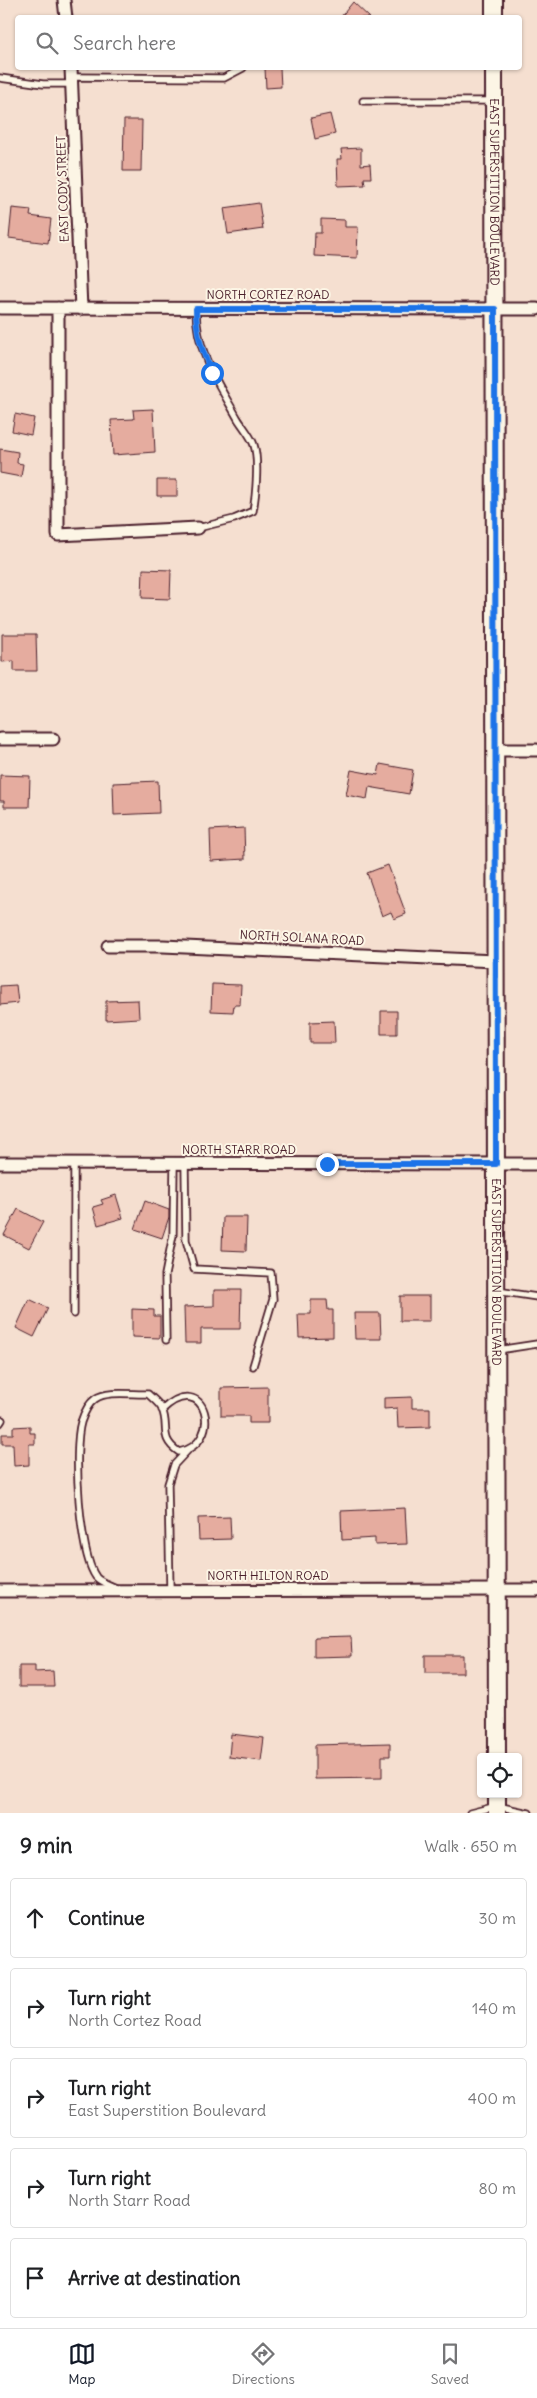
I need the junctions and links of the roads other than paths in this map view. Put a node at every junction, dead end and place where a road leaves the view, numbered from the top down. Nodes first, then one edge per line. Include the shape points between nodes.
1 (64, 0) edge
2 (494, 0) edge
3 (66, 15) edge
4 (494, 15) edge
5 (239, 70) edge
6 (494, 70) edge
7 (72, 76) edge
8 (0, 78) edge
9 (363, 101) dead end
10 (494, 101) junction
11 (0, 308) edge
12 (58, 308) junction
13 (80, 309) junction
14 (196, 309) junction
15 (495, 309) junction
16 (537, 309) edge
17 (198, 528) joint
18 (0, 739) edge
19 (53, 739) dead end
20 (495, 750) junction
21 (537, 750) edge
22 (108, 946) dead end
23 (495, 961) junction
24 (0, 1163) edge
25 (74, 1163) junction
26 (180, 1164) junction
27 (496, 1164) junction
28 (537, 1164) edge
29 (496, 1291) junction
30 (537, 1297) edge
31 (74, 1314) dead end
32 (166, 1340) dead end
33 (537, 1344) edge
34 (496, 1351) junction
35 (253, 1366) dead end
36 (162, 1410) junction
37 (188, 1450) junction
38 (120, 1590) junction
39 (170, 1590) junction
40 (497, 1590) junction
41 (537, 1590) edge
42 (0, 1591) edge
43 (497, 1753) edge
44 (497, 1804) edge
45 (470, 1813) edge
46 (529, 1813) edge

1 - 3 street
2 - 4 main road
5 - 7 lane via 224,78
6 - 10 main road, EAST SUPERSTITION BOULEVARD
7 - 8 lane via 43,84
7 - 13 street, EAST CODY STREET
9 - 10 lane
10 - 15 main road, EAST SUPERSTITION BOULEVARD
11 - 12 street, NORTH CORTEZ ROAD
12 - 13 street, NORTH CORTEZ ROAD
12 - 17 street via 58,535
13 - 14 street, NORTH CORTEZ ROAD
14 - 15 street, NORTH CORTEZ ROAD
14 - 17 lane via 199,343 212,373 254,446 256,492 253,511
15 - 16 street, NORTH CORTEZ ROAD
15 - 20 main road, EAST SUPERSTITION BOULEVARD
18 - 19 street
20 - 21 street
20 - 23 main road, EAST SUPERSTITION BOULEVARD
22 - 23 street, NORTH SOLANA ROAD
23 - 27 main road, EAST SUPERSTITION BOULEVARD
24 - 25 street, NORTH STARR ROAD
25 - 26 street, NORTH STARR ROAD
25 - 31 lane
26 - 27 street, NORTH STARR ROAD
26 - 32 lane via 173,1235 165,1275
26 - 35 lane via 186,1240 194,1269 271,1273 273,1300
27 - 28 street, NORTH STARR ROAD
27 - 29 main road, EAST SUPERSTITION BOULEVARD
29 - 30 lane
29 - 34 main road, EAST SUPERSTITION BOULEVARD
33 - 34 lane
34 - 40 main road, EAST SUPERSTITION BOULEVARD
36 - 37 lane via 165,1436 171,1446 179,1452
36 - 37 lane via 174,1399 199,1400 204,1407 205,1428
36 - 38 lane via 148,1394 107,1395 88,1405 81,1423 79,1472 85,1545 97,1578
37 - 39 lane via 174,1465 168,1484
38 - 39 street, NORTH HILTON ROAD
38 - 42 street, NORTH HILTON ROAD
39 - 40 street, NORTH HILTON ROAD
40 - 41 street, NORTH HILTON ROAD
40 - 43 main road, EAST SUPERSTITION BOULEVARD
44 - 45 lane
44 - 46 lane

